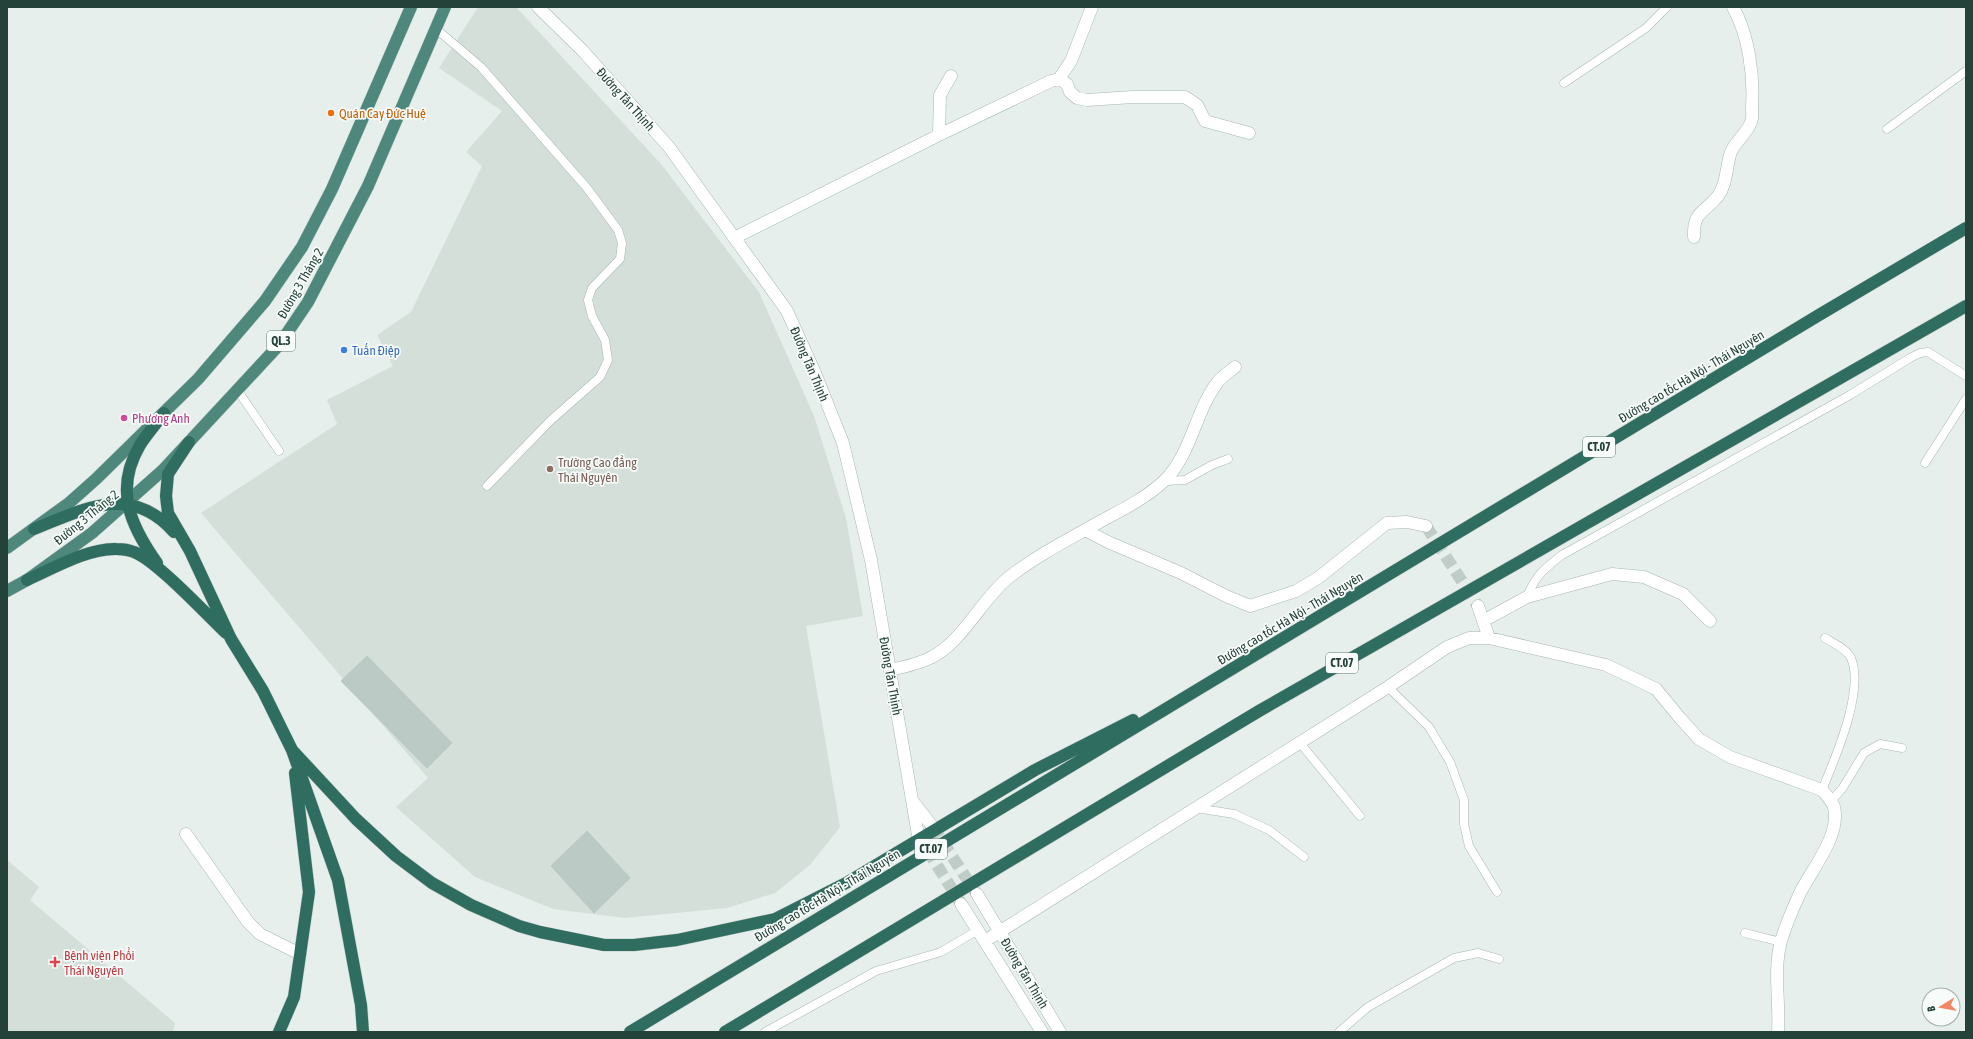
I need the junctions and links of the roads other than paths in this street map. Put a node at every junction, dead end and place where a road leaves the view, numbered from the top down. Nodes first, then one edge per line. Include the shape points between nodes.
1 (411, 7) edge
2 (445, 7) edge
3 (538, 7) edge
4 (1092, 7) edge
5 (1667, 7) edge
6 (1733, 7) edge
7 (435, 28) junction
8 (1966, 71) edge
9 (951, 76) dead end
10 (1059, 79) junction
11 (1564, 83) dead end
12 (1887, 129) dead end
13 (1249, 133) dead end
14 (939, 135) junction
15 (1966, 228) edge
16 (1694, 237) dead end
17 (734, 238) junction
18 (1966, 306) edge
19 (1235, 367) dead end
20 (1966, 376) edge
21 (238, 391) junction
22 (1966, 399) edge
23 (164, 413) junction
24 (189, 442) junction
25 (279, 451) dead end
26 (1228, 459) dead end
27 (1925, 463) dead end
28 (1165, 481) junction
29 (487, 486) dead end
30 (127, 503) junction
31 (1426, 526) dead end
32 (34, 529) junction
33 (1085, 530) junction
34 (7, 548) edge
35 (190, 551) junction
36 (165, 574) junction
37 (26, 580) junction
38 (7, 592) edge
39 (1527, 596) junction
40 (1478, 606) tunnel mouth
41 (1483, 621) junction
42 (1710, 621) dead end
43 (1489, 638) junction
44 (1825, 638) dead end
45 (231, 639) junction
46 (1234, 669) junction
47 (890, 670) junction
48 (1388, 686) junction
49 (1300, 743) junction
50 (1902, 748) dead end
51 (292, 750) junction
52 (1822, 790) junction
53 (1831, 801) junction
54 (913, 802) junction
55 (1196, 808) junction
56 (1360, 816) dead end
57 (932, 827) tunnel mouth
58 (186, 834) dead end
59 (918, 835) tunnel mouth
60 (1304, 857) dead end
61 (1497, 892) dead end
62 (977, 894) tunnel mouth
63 (961, 904) tunnel mouth
64 (978, 930) junction
65 (1001, 931) junction
66 (1744, 933) dead end
67 (984, 941) junction
68 (1781, 942) junction
69 (300, 954) junction
70 (1499, 959) dead end
71 (279, 1032) edge
72 (363, 1032) edge
73 (630, 1032) edge
74 (725, 1032) edge
75 (765, 1032) edge
76 (1042, 1032) edge
77 (1060, 1032) edge
78 (1339, 1032) edge
79 (1778, 1032) edge

1 - 23 highway, Đường 3 Tháng 2 via 332,189 302,247 265,301 198,379
2 - 7 highway, Đường 3 Tháng 2 / QL.3
3 - 17 street, Đường Tân Thịnh via 582,50 669,147
4 - 10 street via 1071,61
5 - 11 lane via 1646,28
6 - 16 street via 1750,58 1752,122 1730,154 1719,195 1700,212 1693,223
7 - 21 highway, Đường 3 Tháng 2 / QL.3 via 368,186 327,267 308,302 279,345
7 - 29 lane via 481,67 587,188 618,230 622,243 620,259 592,288 588,300 592,316 605,340 608,360 600,377 550,422
8 - 12 lane
9 - 14 street via 940,95
10 - 13 street via 1067,84 1070,92 1077,98 1086,100 1185,97 1197,105 1205,121
10 - 14 street
14 - 17 street
15 - 46 highway, Đường cao tốc Hà Nội - Thái Nguyên / CT.07
17 - 47 street, Đường Tân Thịnh via 787,310 843,443 871,560
18 - 74 highway, CT.07 via 1258,711
19 - 28 street via 1214,386 1195,429
20 - 39 lane via 1928,352 1910,358 1850,395 1562,555 1543,569 1532,582
21 - 24 highway, Đường 3 Tháng 2 / QL.3
21 - 25 lane
22 - 27 lane
23 - 30 highway via 140,445 130,468 125,487
23 - 32 highway, Đường 3 Tháng 2 via 96,480
24 - 30 highway, Đường 3 Tháng 2 / QL.3
24 - 35 highway via 168,474 166,496 168,513
26 - 28 lane via 1185,480
28 - 33 street via 1130,506
30 - 32 highway via 101,506
30 - 35 highway via 154,513
30 - 36 highway via 145,547
30 - 37 highway, Đường 3 Tháng 2 / QL.3 via 92,533
31 - 33 street via 1407,522 1387,523 1318,578 1296,591 1250,606
32 - 34 highway, Đường 3 Tháng 2
33 - 47 street via 1037,557 1007,579 981,605 954,639 932,657
35 - 45 highway
36 - 37 highway via 135,552 115,549 73,559
36 - 45 highway
37 - 38 highway, Đường 3 Tháng 2 / QL.3
39 - 41 street
39 - 42 street via 1612,574 1644,576 1683,594
40 - 41 street
41 - 43 street
43 - 48 street via 1469,638 1447,646
43 - 52 street via 1606,665 1656,689 1699,739 1730,757
44 - 52 lane via 1851,657 1856,672 1856,685 1837,752
45 - 51 highway via 263,691
46 - 51 highway via 1035,770 848,882 775,919 677,940 634,945 604,945 519,926 471,905 432,883 396,856 356,819
46 - 73 highway, Đường cao tốc Hà Nội - Thái Nguyên / CT.07
47 - 54 street, Đường Tân Thịnh
48 - 49 street
48 - 61 lane via 1429,727 1450,762 1464,800 1464,824 1470,846
49 - 55 street
49 - 56 lane
50 - 53 lane via 1880,744 1864,752 1842,789
51 - 69 highway via 309,892
51 - 72 highway via 338,880 361,1005
52 - 53 street
53 - 68 street via 1834,807 1834,824 1824,850 1800,893
54 - 57 street, Đường Tân Thịnh
54 - 59 street, Đường Tân Thịnh
55 - 60 lane via 1241,817 1269,830
55 - 65 street
58 - 69 street via 248,922 260,934
62 - 65 street, Đường Tân Thịnh
63 - 64 street, Đường Tân Thịnh
64 - 67 street, Đường Tân Thịnh
64 - 75 lane via 942,952 876,971
65 - 67 street
65 - 77 street, Đường Tân Thịnh
66 - 68 lane
67 - 76 street, Đường Tân Thịnh
68 - 79 street
69 - 71 highway via 294,998
70 - 78 lane via 1478,953 1454,958 1368,1007

